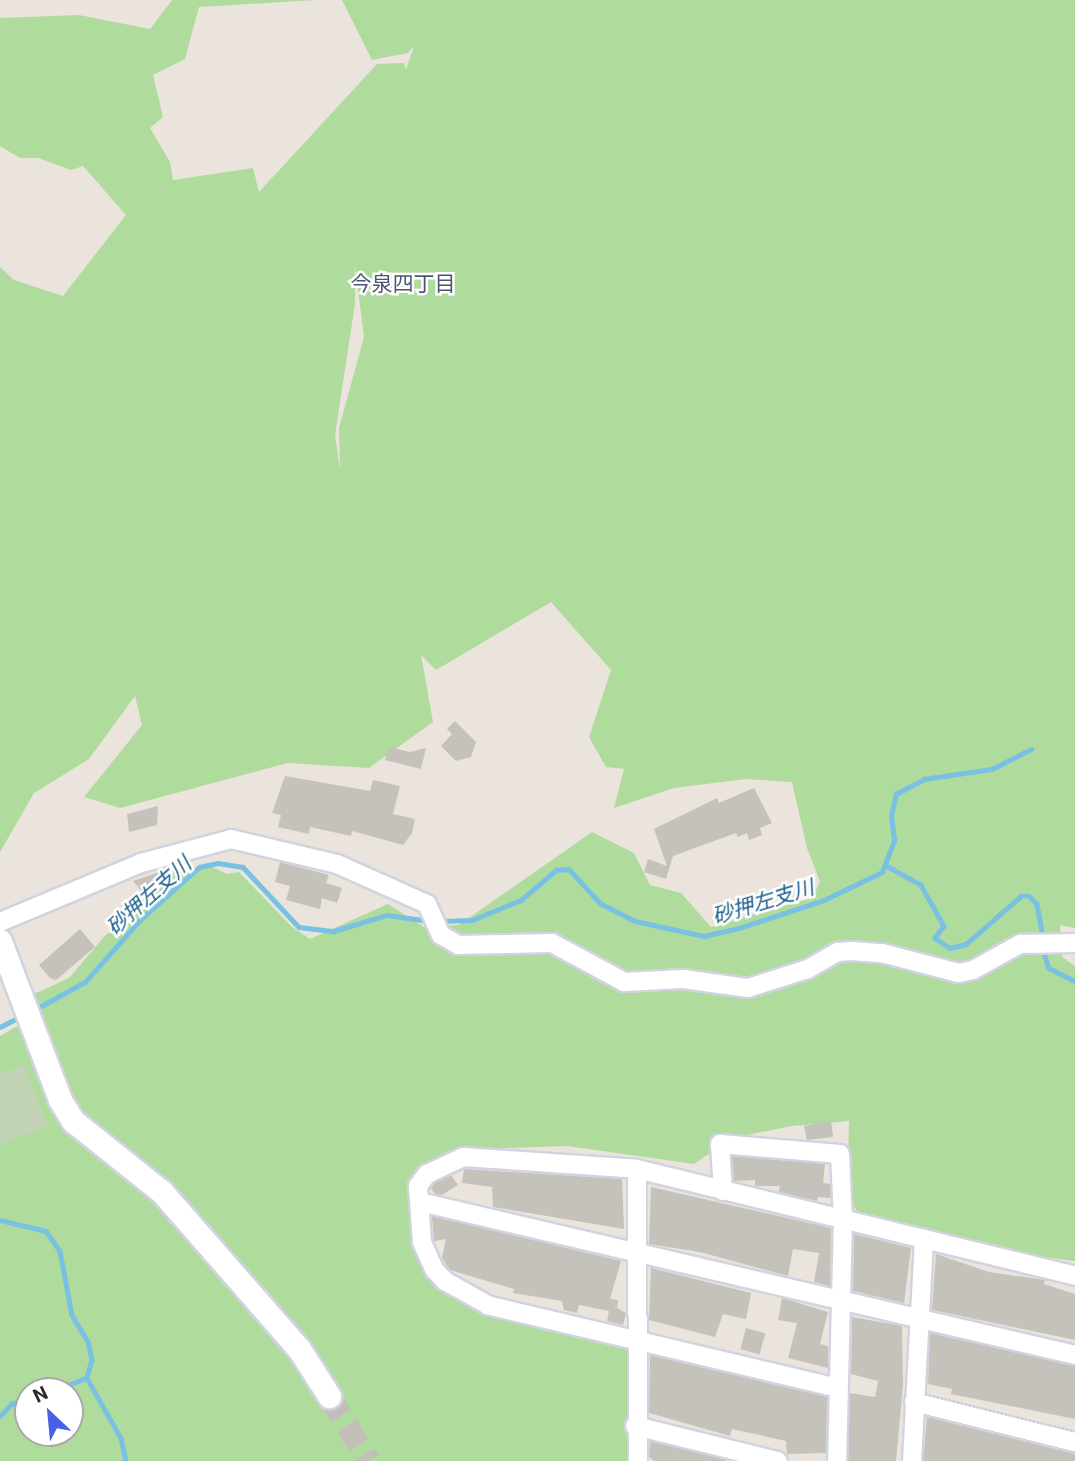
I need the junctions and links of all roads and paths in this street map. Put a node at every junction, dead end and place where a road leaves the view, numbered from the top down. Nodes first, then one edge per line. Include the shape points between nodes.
1 (0, 922) edge
2 (0, 941) edge
3 (1075, 943) edge
4 (637, 1169) junction
5 (723, 1191) junction
6 (420, 1202) junction
7 (843, 1220) junction
8 (925, 1239) junction
9 (638, 1250) junction
10 (1075, 1276) edge
11 (840, 1302) junction
12 (920, 1321) junction
13 (636, 1339) junction
14 (1075, 1355) edge
15 (838, 1388) junction
16 (329, 1396) tunnel mouth
17 (914, 1402) junction
18 (635, 1426) junction
19 (1075, 1442) edge
20 (638, 1461) edge
21 (778, 1461) edge
22 (837, 1461) edge
23 (912, 1461) edge

1 - 3 street via 141,863 232,838 337,864 427,904 440,934 458,945 552,943 624,982 683,979 748,988 851,951 882,953 958,973 1020,944
2 - 16 street via 60,1100 73,1121 162,1192 299,1349
4 - 5 street
4 - 6 street via 463,1157 424,1177 418,1186
4 - 9 street
5 - 7 street
5 - 7 street via 720,1144 835,1151 840,1154
6 - 9 street
6 - 13 street via 422,1242 445,1281 488,1305
7 - 8 street
7 - 11 street
8 - 10 street
8 - 12 street
9 - 11 street
9 - 13 street
11 - 12 street
11 - 15 street
12 - 14 street
12 - 17 street
13 - 15 street
13 - 18 street
15 - 22 street
17 - 19 street
17 - 23 street
18 - 20 street
18 - 21 street

